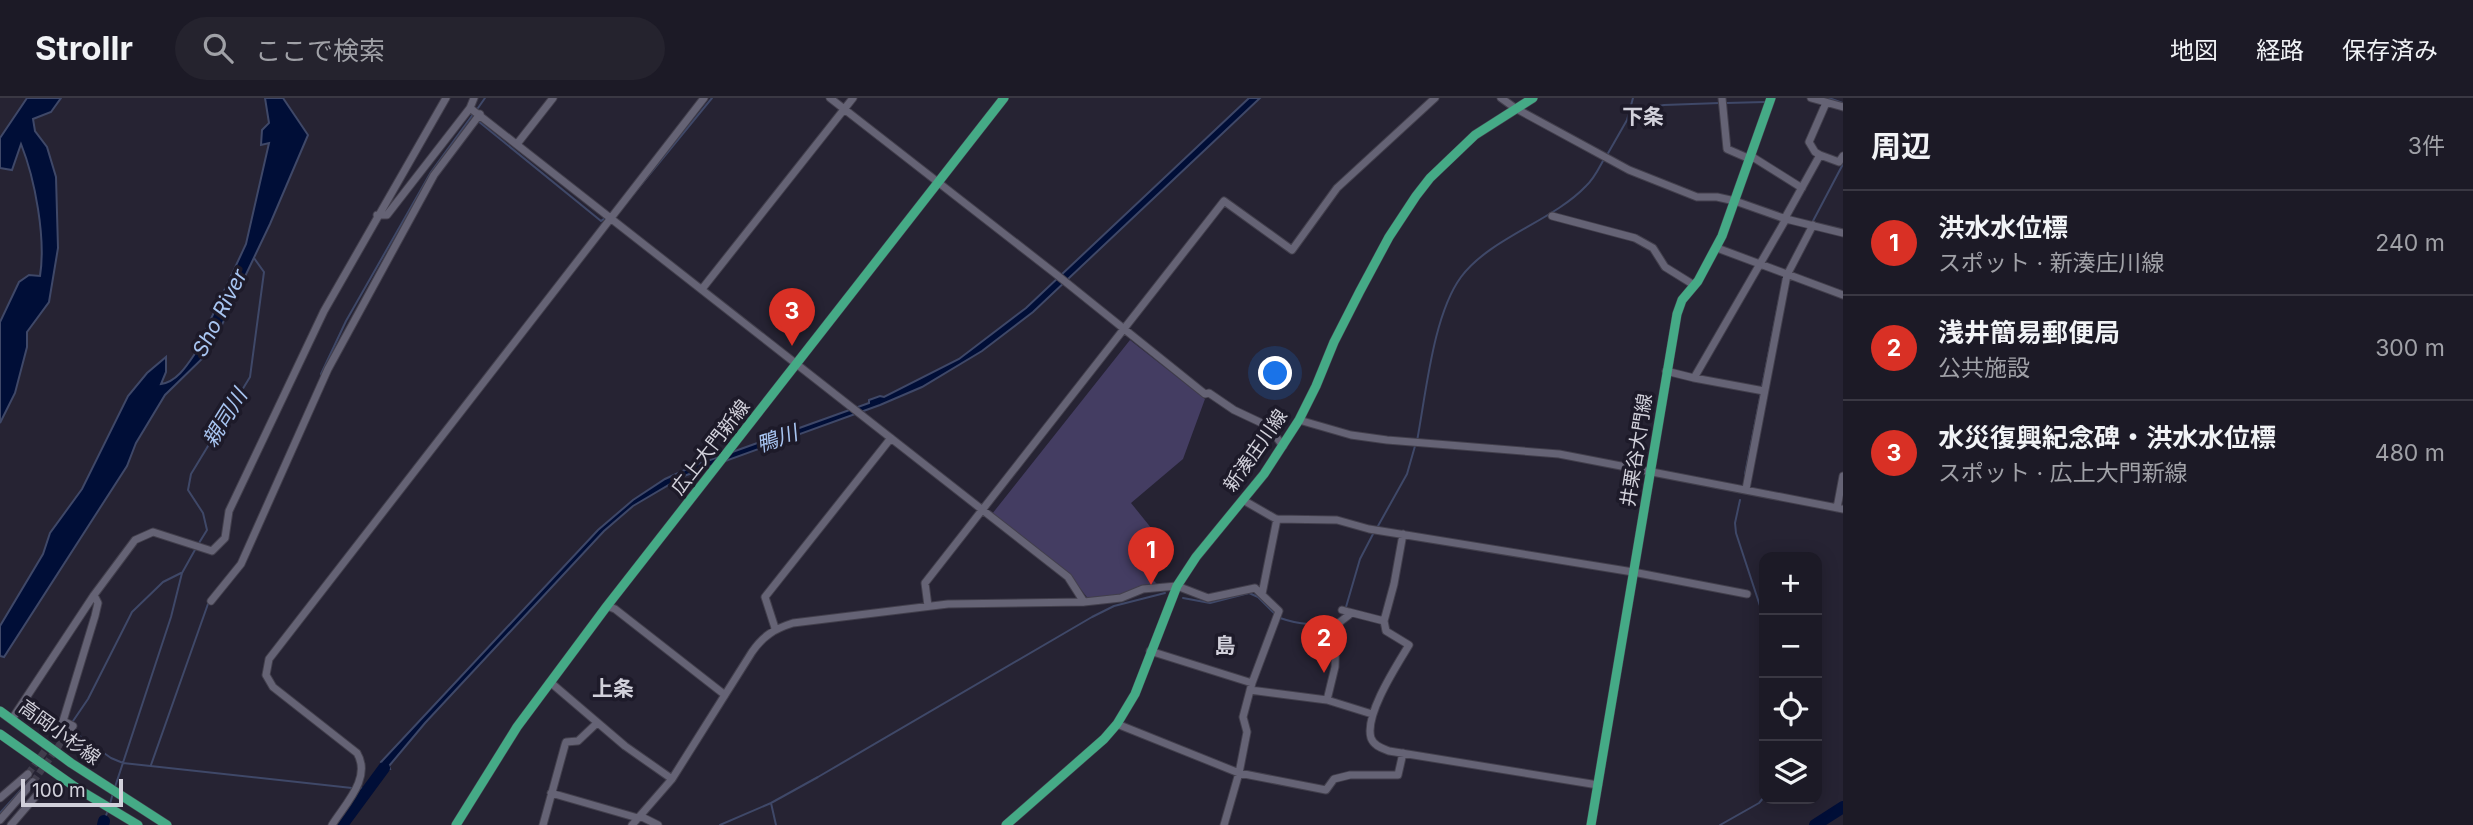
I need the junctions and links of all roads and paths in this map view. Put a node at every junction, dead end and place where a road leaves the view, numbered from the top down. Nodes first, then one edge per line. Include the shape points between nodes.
1 (446, 98) edge
2 (474, 98) edge
3 (553, 98) edge
4 (704, 98) edge
5 (830, 98) edge
6 (853, 98) edge
7 (1004, 98) edge
8 (1434, 98) edge
9 (1501, 98) edge
10 (1533, 98) edge
11 (1722, 98) edge
12 (1771, 98) edge
13 (1813, 98) edge
14 (1826, 103) junction
15 (1843, 107) edge
16 (470, 108) junction
17 (1515, 108) junction
18 (844, 110) junction
19 (480, 114) junction
20 (517, 144) junction
21 (1820, 155) junction
22 (1843, 156) edge
23 (1750, 157) junction
24 (938, 183) junction
25 (1802, 188) junction
26 (1735, 201) junction
27 (377, 215) junction
28 (1552, 216) dead end
29 (611, 219) junction
30 (1785, 219) junction
31 (1813, 225) junction
32 (1843, 233) edge
33 (1717, 248) junction
34 (1760, 265) junction
35 (1787, 275) junction
36 (1694, 285) junction
37 (702, 289) junction
38 (1843, 295) edge
39 (1123, 329) junction
40 (797, 363) junction
41 (1666, 371) junction
42 (1694, 378) junction
43 (1764, 391) junction
44 (1299, 420) junction
45 (891, 438) junction
46 (1283, 446) junction
47 (1650, 471) junction
48 (1843, 476) edge
49 (1746, 489) junction
50 (1243, 500) junction
51 (1840, 509) edge
52 (984, 510) junction
53 (1277, 519) junction
54 (1403, 534) junction
55 (1633, 572) junction
56 (1177, 586) junction
57 (1262, 594) junction
58 (1747, 594) dead end
59 (94, 595) junction
60 (211, 601) dead end
61 (1084, 602) junction
62 (607, 606) junction
63 (928, 606) junction
64 (1384, 621) junction
65 (775, 628) junction
66 (1150, 652) junction
67 (550, 682) junction
68 (1251, 687) junction
69 (725, 695) junction
70 (1327, 700) junction
71 (1, 712) edge
72 (1373, 714) junction
73 (12, 719) junction
74 (63, 721) junction
75 (597, 723) junction
76 (1117, 724) junction
77 (57, 734) tunnel mouth
78 (0, 736) edge
79 (65, 737) tunnel mouth
80 (1403, 753) junction
81 (1239, 773) junction
82 (28, 774) tunnel mouth
83 (672, 779) junction
84 (33, 782) tunnel mouth
85 (1598, 785) junction
86 (551, 793) junction
87 (36, 796) dead end
88 (0, 797) edge
89 (639, 817) junction
90 (0, 820) edge
91 (10, 825) edge
92 (138, 825) edge
93 (167, 825) edge
94 (331, 825) edge
95 (456, 825) edge
96 (543, 825) edge
97 (632, 825) edge
98 (658, 825) edge
99 (1006, 825) edge
100 (1224, 825) edge
101 (1591, 825) edge

1 - 27 street
2 - 16 street
3 - 20 street
4 - 29 street
5 - 18 street
6 - 18 street
7 - 24 main road, 広上大門新線
8 - 39 street via 1337,188 1292,250 1224,201
9 - 17 street
10 - 17 main road, 新湊庄川線
11 - 23 street via 1727,149
12 - 23 main road, 井栗谷大門線
13 - 14 street
14 - 15 street
14 - 21 street via 1809,142
16 - 19 street
16 - 27 street via 387,215
17 - 26 street via 1629,170 1697,198
17 - 44 main road, 新湊庄川線 via 1475,135 1416,196 1360,291
18 - 24 street
18 - 37 street
19 - 20 street
19 - 60 street via 434,175 328,369 241,564
20 - 29 street
21 - 22 street via 1839,162
21 - 25 street
23 - 25 street
23 - 26 main road, 井栗谷大門線
24 - 39 street
24 - 40 main road, 広上大門新線
25 - 30 street
26 - 30 street
26 - 33 main road, 井栗谷大門線
27 - 59 street via 324,312 229,511 225,538 212,551 153,532 144,534
28 - 36 street via 1636,238 1653,248 1665,267
29 - 37 street
29 - 94 street via 269,659 266,675 274,687 362,761 360,780
30 - 31 street
30 - 34 street
31 - 32 street
31 - 35 street
33 - 34 street
33 - 36 main road, 井栗谷大門線
34 - 35 street
34 - 42 street
35 - 38 street
35 - 43 street
36 - 41 main road, 井栗谷大門線 via 1677,314
37 - 40 street
39 - 46 street via 1205,394 1268,426
39 - 52 street
40 - 45 street
40 - 62 main road, 広上大門新線
41 - 42 street
41 - 47 main road, 井栗谷大門線
42 - 43 street
43 - 49 street
44 - 46 main road, 新湊庄川線
44 - 47 street via 1351,435 1559,454
45 - 52 street
45 - 65 street via 765,597
46 - 50 main road, 新湊庄川線
47 - 49 street
47 - 55 main road, 井栗谷大門線
48 - 51 street
49 - 51 street
50 - 53 street
50 - 56 main road, 新湊庄川線
52 - 61 street via 1068,577
52 - 63 street via 925,583
53 - 54 street via 1337,520
53 - 57 street
54 - 55 street
54 - 64 street
55 - 58 street
55 - 85 main road, 井栗谷大門線
56 - 57 street via 1203,597 1255,588
56 - 61 street
56 - 66 main road, 新湊庄川線
57 - 68 street via 1279,611
59 - 73 street
59 - 74 street via 95,616
61 - 63 street
62 - 67 main road, 広上大門新線
62 - 69 street
63 - 65 street
64 - 70 street via 1345,611 1336,625 1335,667
64 - 72 street via 1386,631 1409,645
65 - 69 street via 760,640
66 - 68 street
66 - 76 main road, 新湊庄川線 via 1135,694
67 - 75 street
67 - 95 main road, 広上大門新線
68 - 70 street
68 - 81 street via 1243,717 1247,732
69 - 83 street
70 - 72 street
71 - 73 main road, 高岡小杉線
72 - 80 street via 1371,738 1377,746
73 - 93 main road, 高岡小杉線
74 - 77 street
74 - 79 street via 73,726
75 - 83 street
75 - 86 street via 578,741 566,742
76 - 81 street
76 - 99 main road, 新湊庄川線
78 - 92 main road, 高岡小杉線
80 - 81 street via 1398,775 1350,775 1334,779 1326,790
80 - 85 street
81 - 100 street
82 - 88 street
83 - 89 street
84 - 90 street
85 - 101 main road, 井栗谷大門線
86 - 89 street
86 - 96 street
87 - 91 street
89 - 97 street
89 - 98 street

